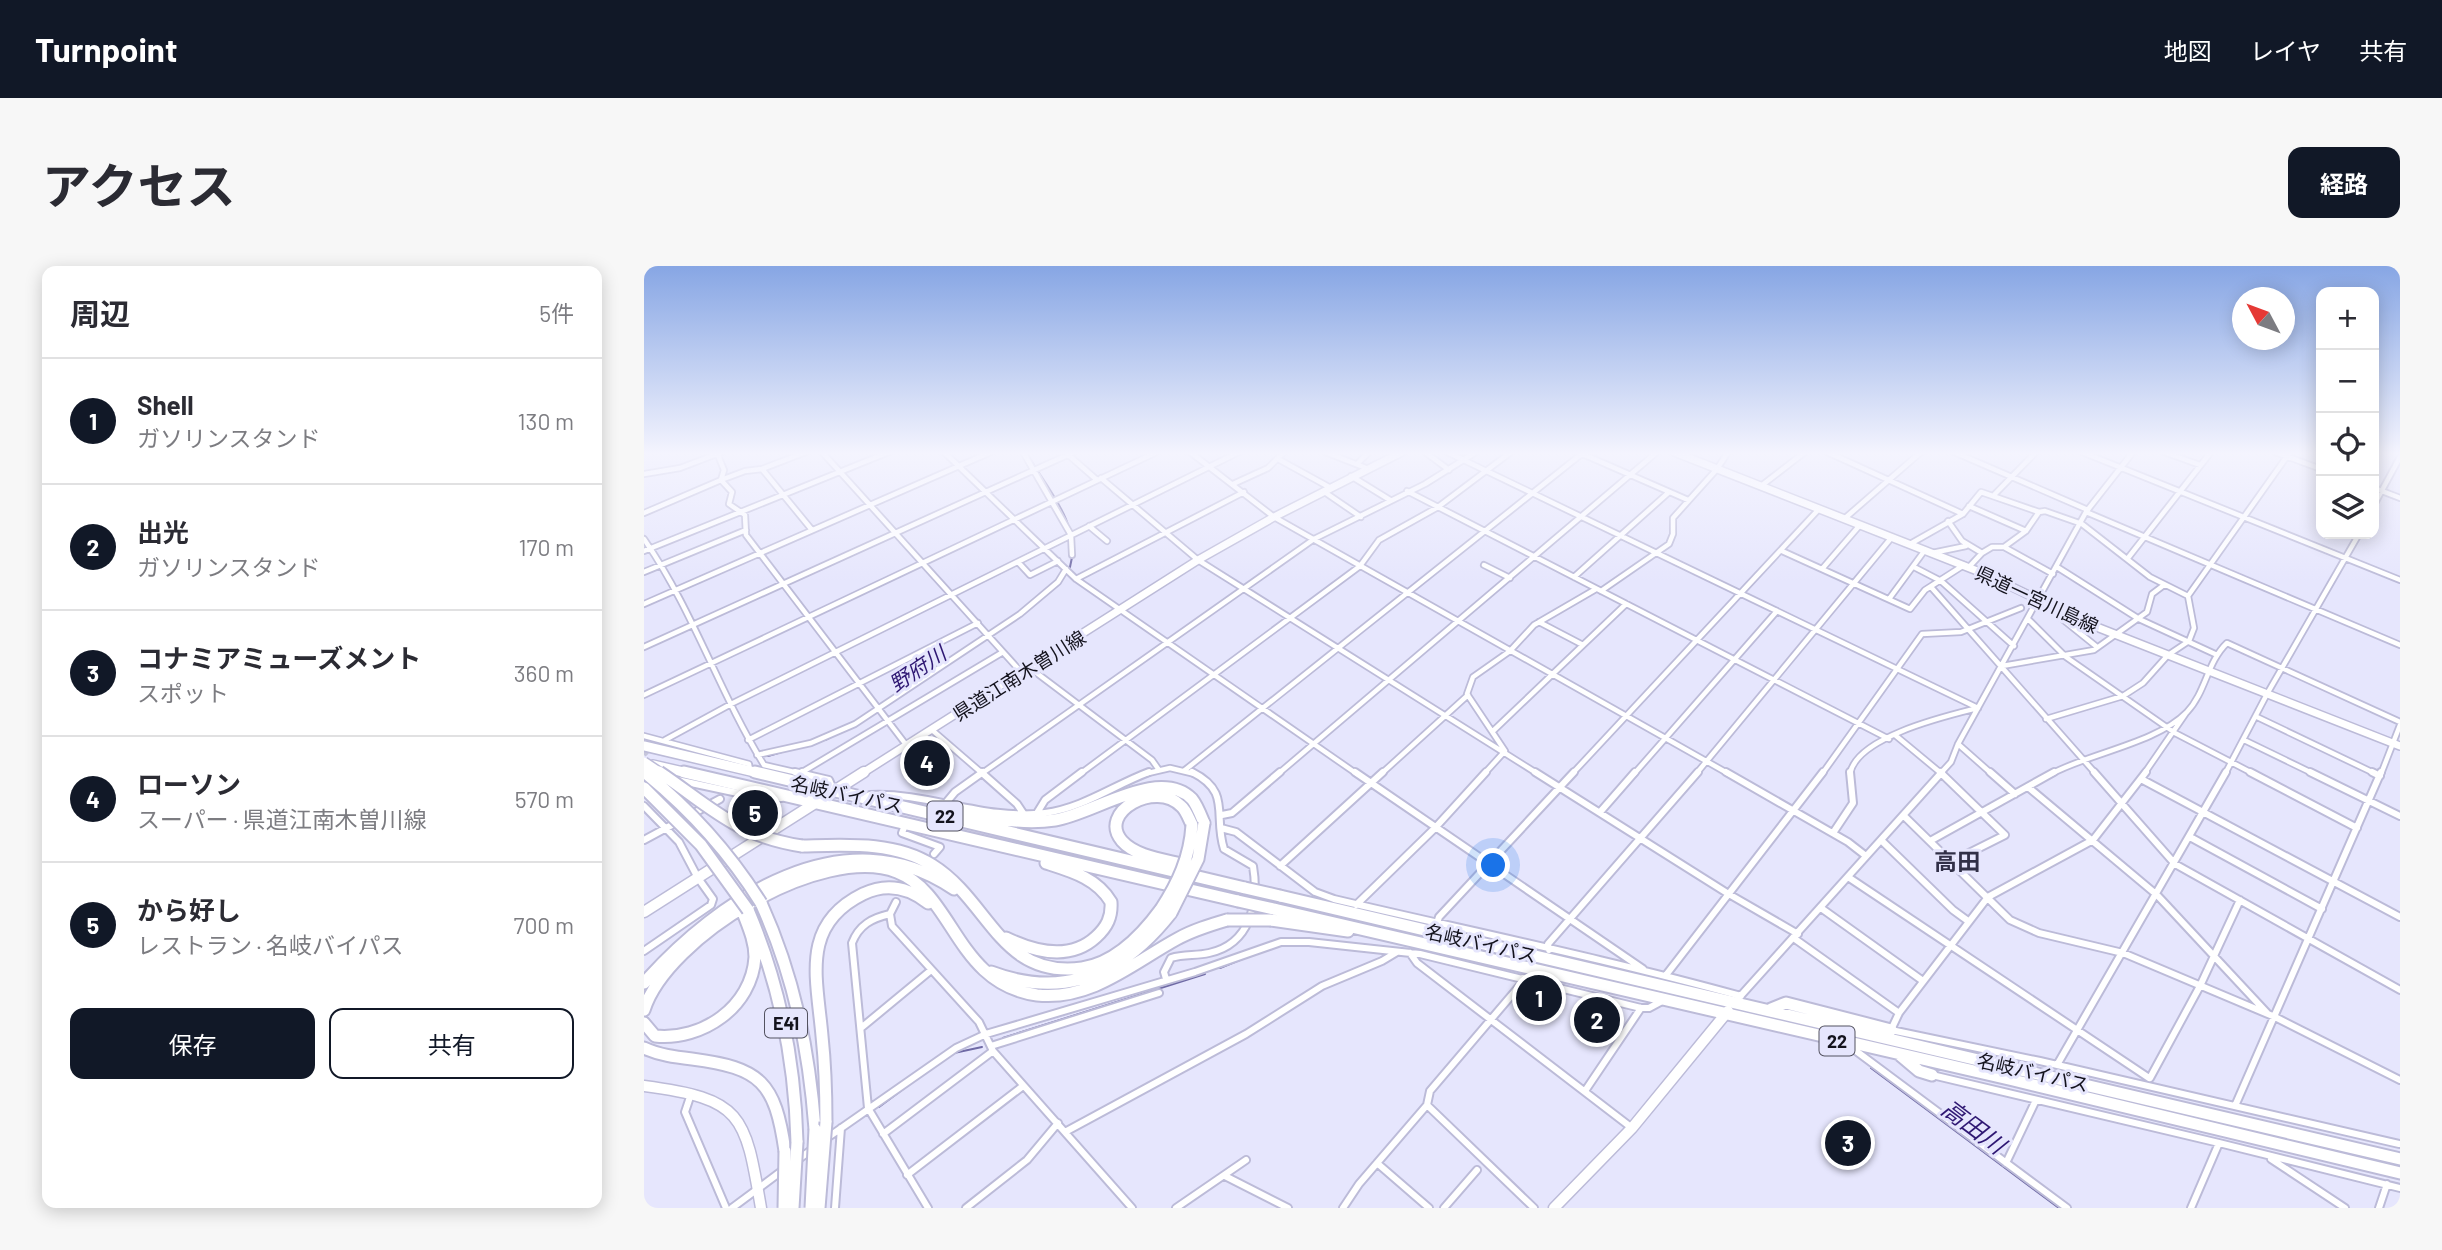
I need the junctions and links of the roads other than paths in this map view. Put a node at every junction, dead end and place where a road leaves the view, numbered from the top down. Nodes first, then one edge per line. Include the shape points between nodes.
1 (684, 496) edge
2 (731, 496) edge
3 (783, 496) joint
4 (861, 496) edge
5 (890, 496) edge
6 (974, 496) edge
7 (990, 496) edge
8 (1050, 496) edge
9 (1064, 496) edge
10 (1121, 496) edge
11 (1150, 496) edge
12 (1236, 496) edge
13 (1249, 496) edge
14 (1313, 496) edge
15 (1335, 496) edge
16 (1384, 496) edge
17 (1398, 496) edge
18 (1417, 496) edge
19 (1452, 496) edge
20 (1528, 496) edge
21 (1538, 496) edge
22 (1604, 496) edge
23 (1665, 496) edge
24 (1676, 496) edge
25 (1692, 496) edge
26 (1786, 496) edge
27 (1871, 496) edge
28 (1924, 496) edge
29 (1978, 496) edge
30 (1993, 496) edge
31 (2055, 496) edge
32 (2099, 496) edge
33 (2176, 496) edge
34 (2192, 496) edge
35 (2259, 496) edge
36 (1390, 500) junction
37 (1688, 500) junction
38 (1053, 501) junction
39 (869, 505) junction
40 (1132, 505) junction
41 (1969, 506) junction
42 (1438, 507) junction
43 (1819, 509) junction
44 (2087, 511) junction
45 (2039, 512) junction
46 (644, 513) edge
47 (741, 513) junction
48 (1963, 514) junction
49 (1581, 516) junction
50 (1274, 517) junction
51 (1361, 517) junction
52 (2244, 517) junction
53 (1014, 519) junction
54 (1844, 519) junction
55 (1948, 521) junction
56 (2082, 524) junction
57 (1860, 525) junction
58 (1089, 526) junction
59 (746, 530) junction
60 (812, 530) junction
61 (1484, 531) junction
62 (2026, 531) junction
63 (895, 533) junction
64 (1166, 533) junction
65 (1073, 534) junction
66 (1621, 535) junction
67 (2146, 536) junction
68 (1892, 537) junction
69 (1314, 539) junction
70 (2356, 539) edge
71 (644, 540) edge
72 (1107, 541) dead end
73 (1910, 544) junction
74 (1966, 546) junction
75 (2004, 547) junction
76 (651, 548) junction
77 (1044, 549) junction
78 (644, 551) edge
79 (1782, 551) junction
80 (760, 552) junction
81 (1655, 552) junction
82 (1928, 552) junction
83 (1982, 553) junction
84 (1072, 555) dead end
85 (1535, 557) junction
86 (2127, 558) junction
87 (2346, 559) junction
88 (1198, 560) junction
89 (1058, 561) junction
90 (1018, 562) junction
91 (663, 563) junction
92 (922, 563) junction
93 (2210, 564) junction
94 (1484, 565) dead end
95 (1360, 566) junction
96 (1966, 566) junction
97 (2057, 567) junction
98 (1914, 568) junction
99 (1066, 569) junction
100 (1822, 569) junction
101 (644, 572) edge
102 (2053, 574) junction
103 (1510, 578) junction
104 (1574, 578) junction
105 (1076, 579) junction
106 (2400, 580) edge
107 (1941, 581) junction
108 (784, 583) junction
109 (1856, 584) junction
110 (2164, 585) junction
111 (1931, 587) junction
112 (1244, 589) junction
113 (677, 590) junction
114 (1599, 590) junction
115 (1407, 592) junction
116 (1742, 594) junction
117 (951, 595) junction
118 (2188, 596) junction
119 (1889, 599) junction
120 (2037, 599) junction
121 (644, 604) edge
122 (1626, 604) junction
123 (2021, 608) dead end
124 (2318, 609) junction
125 (1121, 611) junction
126 (1777, 611) junction
127 (809, 617) junction
128 (1290, 618) junction
129 (2061, 618) dead end
130 (2028, 619) junction
131 (2139, 619) junction
132 (1460, 622) junction
133 (1539, 622) junction
134 (1990, 622) junction
135 (978, 624) junction
136 (694, 625) junction
137 (1969, 629) junction
138 (1817, 630) junction
139 (2115, 634) junction
140 (989, 636) junction
141 (1698, 640) junction
142 (2189, 641) junction
143 (1166, 642) junction
144 (1583, 645) junction
145 (2400, 645) edge
146 (2014, 646) junction
147 (644, 647) edge
148 (1337, 647) junction
149 (2097, 647) junction
150 (1510, 650) junction
151 (837, 652) junction
152 (1003, 652) junction
153 (2216, 654) junction
154 (2168, 655) junction
155 (2066, 657) junction
156 (1736, 660) junction
157 (712, 663) junction
158 (2002, 666) junction
159 (1030, 668) junction
160 (1897, 668) junction
161 (2283, 668) junction
162 (2208, 671) junction
163 (1022, 673) junction
164 (1213, 674) junction
165 (1552, 675) junction
166 (1391, 680) junction
167 (1776, 680) junction
168 (861, 683) junction
169 (2267, 694) junction
170 (644, 695) edge
171 (1468, 695) junction
172 (2123, 696) junction
173 (731, 704) junction
174 (1078, 704) junction
175 (1262, 707) junction
176 (1978, 708) junction
177 (880, 709) junction
178 (2186, 713) junction
179 (1447, 716) junction
180 (1627, 717) junction
181 (2257, 717) junction
182 (2046, 719) junction
183 (889, 721) junction
184 (1857, 722) junction
185 (2400, 723) edge
186 (2167, 727) junction
187 (932, 730) junction
188 (1493, 731) junction
189 (2175, 733) junction
190 (644, 736) edge
191 (1892, 737) junction
192 (1664, 738) junction
193 (661, 740) junction
194 (748, 740) junction
195 (1126, 740) junction
196 (2244, 740) junction
197 (2391, 743) junction
198 (1316, 744) junction
199 (1958, 744) junction
200 (644, 746) edge
201 (907, 746) junction
202 (2400, 747) edge
203 (1505, 751) junction
204 (757, 755) junction
205 (2082, 759) junction
206 (1707, 762) junction
207 (644, 763) edge
208 (2231, 764) junction
209 (1159, 770) junction
210 (1185, 771) junction
211 (644, 772) edge
212 (750, 773) junction
213 (982, 773) junction
214 (1941, 773) junction
215 (799, 774) junction
216 (2380, 776) junction
217 (2141, 779) junction
218 (1370, 783) junction
219 (1561, 786) junction
220 (2028, 787) junction
221 (644, 788) edge
222 (835, 792) junction
223 (2015, 794) junction
224 (853, 796) junction
225 (791, 798) junction
226 (720, 799) dead end
227 (2370, 801) junction
228 (815, 804) junction
229 (945, 804) junction
230 (2122, 804) junction
231 (900, 805) junction
232 (644, 806) edge
233 (1601, 811) junction
234 (1794, 811) junction
235 (2205, 812) junction
236 (1023, 813) junction
237 (1037, 813) junction
238 (1985, 814) junction
239 (1222, 815) junction
240 (1904, 816) junction
241 (2400, 816) edge
242 (1198, 824) junction
243 (905, 825) junction
244 (666, 828) junction
245 (1221, 828) junction
246 (1435, 828) junction
247 (2357, 828) junction
248 (937, 832) junction
249 (1833, 833) junction
250 (1643, 837) junction
251 (2190, 837) junction
252 (644, 840) edge
253 (2093, 840) junction
254 (1882, 841) junction
255 (1930, 841) junction
256 (934, 854) dead end
257 (1866, 856) junction
258 (1951, 862) junction
259 (1490, 864) junction
260 (2175, 864) junction
261 (1280, 866) junction
262 (1848, 877) junction
263 (698, 878) junction
264 (2334, 881) junction
265 (1246, 885) junction
266 (1727, 893) junction
267 (2157, 895) junction
268 (1988, 897) junction
269 (971, 900) junction
270 (2240, 900) junction
271 (896, 902) dead end
272 (1356, 905) junction
273 (1821, 908) junction
274 (2322, 909) junction
275 (1166, 911) junction
276 (644, 912) edge
277 (746, 912) junction
278 (890, 914) junction
279 (1273, 915) junction
280 (2400, 917) edge
281 (943, 919) junction
282 (1569, 921) junction
283 (1968, 921) junction
284 (1437, 923) junction
285 (997, 932) junction
286 (1797, 936) junction
287 (2309, 939) junction
288 (1951, 945) junction
289 (1549, 950) junction
290 (644, 951) edge
291 (1397, 952) junction
292 (969, 953) junction
293 (1410, 953) junction
294 (2123, 953) junction
295 (2215, 955) junction
296 (1643, 969) junction
297 (930, 971) junction
298 (1666, 975) junction
299 (1523, 978) junction
300 (1166, 979) junction
301 (1923, 981) junction
302 (644, 983) edge
303 (2200, 986) junction
304 (2400, 990) edge
305 (1159, 993) dead end
306 (1662, 1000) junction
307 (1733, 1005) junction
308 (1641, 1008) junction
309 (1770, 1009) junction
310 (644, 1010) edge
311 (1899, 1013) junction
312 (2271, 1016) junction
313 (1492, 1018) junction
314 (644, 1023) edge
315 (861, 1028) junction
316 (1891, 1030) junction
317 (2077, 1030) junction
318 (986, 1034) junction
319 (1846, 1043) junction
320 (644, 1048) edge
321 (992, 1049) junction
322 (1900, 1055) junction
323 (2057, 1065) junction
324 (1932, 1075) joint
325 (2400, 1080) edge
326 (2150, 1082) junction
327 (644, 1086) edge
328 (1023, 1086) junction
329 (692, 1091) junction
330 (1585, 1091) junction
331 (2036, 1100) junction
332 (1427, 1105) junction
333 (2235, 1106) junction
334 (867, 1108) junction
335 (1058, 1123) junction
336 (820, 1126) junction
337 (841, 1128) junction
338 (1632, 1128) junction
339 (1065, 1132) junction
340 (883, 1134) junction
341 (2219, 1143) junction
342 (2400, 1144) edge
343 (2269, 1157) junction
344 (2400, 1159) edge
345 (1246, 1160) dead end
346 (1377, 1163) junction
347 (2006, 1163) junction
348 (1477, 1170) dead end
349 (2400, 1173) edge
350 (907, 1175) junction
351 (1225, 1176) junction
352 (2387, 1184) junction
353 (2400, 1188) edge
354 (758, 1189) junction
355 (726, 1208) edge
356 (732, 1208) edge
357 (761, 1208) edge
358 (784, 1208) edge
359 (793, 1208) edge
360 (811, 1208) edge
361 (819, 1208) edge
362 (835, 1208) edge
363 (928, 1208) edge
364 (966, 1208) edge
365 (1132, 1208) edge
366 (1176, 1208) edge
367 (1289, 1208) edge
368 (1343, 1208) edge
369 (1429, 1208) edge
370 (1444, 1208) edge
371 (1534, 1208) edge
372 (1554, 1208) edge
373 (2067, 1208) edge
374 (2191, 1208) edge
375 (2345, 1208) edge
376 (2379, 1208) edge

1 - 46 street
2 - 47 street via 729,504
3 - 47 street
3 - 60 street
4 - 39 street
5 - 39 street
6 - 63 street
7 - 53 street
8 - 38 street
9 - 38 street
10 - 40 street
11 - 40 street
12 - 64 street
13 - 50 street
14 - 50 main road, 県道江南木曽川線
15 - 51 street
16 - 36 street
17 - 36 street
18 - 42 street
19 - 42 street
20 - 61 street
21 - 49 street
22 - 49 street
23 - 66 street
24 - 37 street
25 - 37 street
26 - 43 main road, 県道一宮川島線
27 - 54 street
28 - 48 street
29 - 41 street
30 - 45 street
31 - 44 street
32 - 44 street
33 - 67 street
34 - 52 street
35 - 52 street
36 - 51 street
37 - 81 street via 1673,518 1669,544
38 - 53 street
38 - 65 street
39 - 60 street
39 - 63 street
40 - 58 street
40 - 64 street
41 - 48 street
41 - 62 street
42 - 61 street
42 - 95 street via 1379,540
43 - 54 main road, 県道一宮川島線
43 - 79 street
44 - 56 street
44 - 67 street
45 - 56 street
45 - 62 street
47 - 59 street
47 - 76 street
48 - 55 street
49 - 66 street
49 - 85 street
50 - 69 street
50 - 88 main road, 県道江南木曽川線
51 - 69 street
52 - 87 street
52 - 93 street
53 - 77 street
53 - 92 street
54 - 57 main road, 県道一宮川島線
55 - 73 street
55 - 74 street
56 - 86 street
56 - 97 street
57 - 68 main road, 県道一宮川島線
57 - 100 street
58 - 65 street
58 - 72 street
59 - 80 street
59 - 91 street
60 - 80 street
61 - 85 street
61 - 115 street
62 - 75 street
63 - 92 street
63 - 108 street
64 - 88 street
64 - 105 street
65 - 77 street
65 - 84 street
66 - 81 street
66 - 104 street
67 - 86 street
67 - 93 street
68 - 73 main road, 県道一宮川島線
68 - 109 street
69 - 95 street
69 - 112 street
70 - 87 street
71 - 76 street
73 - 82 main road, 県道一宮川島線
74 - 82 street
74 - 83 street
75 - 83 street
75 - 102 street
76 - 78 street
76 - 91 street
77 - 89 street
77 - 90 street
79 - 100 street
79 - 116 street
80 - 108 street
80 - 113 street
81 - 114 street
81 - 116 street
82 - 96 main road, 県道一宮川島線
82 - 98 street
83 - 96 street
85 - 103 street
85 - 104 street
86 - 110 street
87 - 106 street
87 - 124 street
88 - 112 street
88 - 125 main road, 県道江南木曽川線
89 - 90 street via 1030,575
89 - 99 street
90 - 117 street
91 - 101 street
91 - 113 street
92 - 117 street
92 - 127 street
93 - 118 street
93 - 124 street
94 - 103 street
95 - 115 street
95 - 128 street
96 - 107 street
96 - 120 main road, 県道一宮川島線
97 - 102 street
97 - 131 street
98 - 107 street
98 - 119 street
99 - 105 street
99 - 140 street via 1058,582
100 - 109 street
102 - 120 street
103 - 132 street
104 - 114 street
105 - 125 street
107 - 111 street
107 - 134 street
108 - 127 street
108 - 136 street
109 - 119 street
109 - 138 street
110 - 118 street
110 - 131 street via 2152,594 2147,612
111 - 119 street via 1910,609
111 - 137 street
112 - 128 street
112 - 143 street
113 - 121 street
113 - 136 street
114 - 122 street
114 - 133 street
115 - 132 street
115 - 148 street
116 - 126 street
116 - 141 street
117 - 135 street
117 - 151 street
118 - 142 street via 2194,628
120 - 130 street
120 - 139 main road, 県道一宮川島線
122 - 141 street
122 - 144 street
123 - 134 street
124 - 145 street
124 - 161 street
125 - 143 street
125 - 159 main road, 県道江南木曽川線
126 - 138 street
126 - 156 street
127 - 151 street
127 - 157 street
128 - 148 street
128 - 164 street
129 - 149 street
130 - 146 street
130 - 155 street
131 - 139 street
131 - 142 street
132 - 150 street
132 - 166 street
133 - 144 street
133 - 150 street
134 - 137 street
134 - 146 street
135 - 140 street
135 - 168 street
136 - 147 street
136 - 157 street
137 - 158 street
137 - 160 street via 1922,634
138 - 160 street
138 - 167 street
139 - 149 street
139 - 154 main road, 県道一宮川島線
140 - 152 street
140 - 177 street
141 - 156 street
141 - 180 street
142 - 153 street
142 - 154 street
143 - 164 street
143 - 174 street
144 - 165 street
146 - 158 street
148 - 166 street
148 - 175 street
149 - 155 street
150 - 165 street
150 - 171 street via 1473,677
151 - 168 street
151 - 173 street
152 - 163 street
152 - 183 street
153 - 161 street via 2227,643
153 - 162 street
154 - 162 main road, 県道一宮川島線
154 - 172 street via 2143,683
155 - 158 street
155 - 172 street
156 - 167 street
156 - 192 street
157 - 170 street
157 - 173 street
158 - 176 street
158 - 182 street
159 - 163 main road, 県道江南木曽川線
159 - 174 street
160 - 176 street
160 - 184 street
161 - 169 street
161 - 185 street
162 - 169 main road, 県道一宮川島線
162 - 178 street
163 - 187 main road, 県道江南木曽川線
164 - 175 street
164 - 195 street
165 - 180 street
165 - 188 street
166 - 179 street
166 - 198 street
167 - 184 street
167 - 206 street
168 - 177 street
168 - 194 street
169 - 181 street
169 - 197 main road, 県道一宮川島線
171 - 179 street
171 - 188 street
172 - 182 street
172 - 186 street
173 - 193 street
173 - 194 street
174 - 195 street
174 - 213 street
175 - 198 street
175 - 210 street
176 - 191 street
176 - 199 street
177 - 183 street
177 - 204 street via 824,738
178 - 186 street
178 - 189 street
179 - 203 street
179 - 218 street
180 - 192 street
180 - 219 street
181 - 196 street
181 - 216 street
182 - 205 street
183 - 201 street
183 - 215 street
184 - 191 street
184 - 234 street
185 - 197 street
186 - 189 street
186 - 205 street
187 - 201 main road, 県道江南木曽川線
187 - 213 street
188 - 203 street
189 - 208 street
189 - 217 street
190 - 193 street
191 - 214 street
191 - 249 street via 1856,758 1850,771 1854,800
192 - 206 street
192 - 233 street
193 - 212 street via 749,764
194 - 204 street
195 - 209 street
195 - 237 street via 1045,800
196 - 208 street
196 - 227 street
197 - 202 main road, 県道一宮川島線
197 - 216 street
198 - 218 street
198 - 239 street via 1232,813
199 - 214 street
199 - 223 street
200 - 212 highway, 名岐バイパス / 22
201 - 222 main road, 県道江南木曽川線
203 - 219 street
203 - 246 street
204 - 215 street via 764,765
205 - 220 street
205 - 230 street
206 - 234 street
206 - 250 street
207 - 225 highway, 名岐バイパス / 22
207 - 269 highway, bridge via 743,832 802,846 857,845 904,852 944,873
208 - 235 street
208 - 247 street
209 - 210 street
209 - 237 street via 1072,807
210 - 239 street via 1204,778 1216,790
211 - 225 street via 766,799
211 - 336 highway, E41, bridge via 704,825 761,903 788,963 798,999
212 - 222 highway, 名岐バイパス / 22
213 - 229 street
213 - 236 street
214 - 238 street
214 - 240 street
215 - 222 street via 829,780
216 - 227 street
217 - 230 street
217 - 235 street
218 - 246 street
218 - 261 street
219 - 233 street
219 - 259 street
220 - 223 street
220 - 253 street
221 - 277 highway, bridge via 692,834
222 - 224 highway, 名岐バイパス / 22
222 - 228 main road, 県道江南木曽川線
223 - 238 street
224 - 229 street via 889,794
224 - 231 highway, 名岐バイパス / 22
225 - 228 highway, 名岐バイパス / 22
226 - 244 street
227 - 241 street
227 - 247 street
228 - 243 highway, 名岐バイパス / 22
228 - 263 main road, 県道江南木曽川線
229 - 236 street
230 - 253 street
230 - 260 street
231 - 242 highway via 1002,819 1057,820 1143,789 1164,786 1190,797 1197,805
231 - 265 highway, 名岐バイパス / 22
232 - 244 street
233 - 250 street
234 - 249 street
234 - 266 street
235 - 251 street
235 - 264 street
236 - 237 street
238 - 255 street
238 - 258 street via 2005,835
239 - 245 street
240 - 254 street
240 - 255 street
242 - 265 highway via 1174,799 1157,795 1128,805 1116,827 1121,839 1133,848
242 - 275 highway, bridge via 1200,856 1187,885
243 - 248 highway, 名岐バイパス / 22
243 - 256 street via 902,833 940,847
244 - 252 street
244 - 263 street via 680,842
245 - 261 street via 1236,832
245 - 300 street via 1224,849 1254,866 1256,907 1246,929 1226,947 1171,958 1164,972
246 - 259 street
246 - 272 street
247 - 264 street
248 - 279 highway, 名岐バイパス / 22, bridge via 1238,901
248 - 285 highway via 1063,869 1098,885 1111,902 1111,916 1104,929 1070,951 1026,949
249 - 257 street
250 - 266 street
250 - 282 street
251 - 260 street
251 - 274 street
253 - 267 street
253 - 268 street
254 - 257 street
254 - 283 street
255 - 258 street
257 - 262 street
258 - 268 street
259 - 282 street
259 - 284 street
260 - 267 street
260 - 270 street
261 - 272 street via 1315,892
262 - 273 street
262 - 288 street
263 - 276 main road, 県道江南木曽川線
263 - 290 street via 713,899 711,905
264 - 274 street
264 - 280 street
265 - 307 highway, 名岐バイパス / 22, bridge
266 - 286 street
266 - 298 street
267 - 294 street
267 - 295 street
268 - 283 street
268 - 294 street via 2022,926
269 - 285 highway
269 - 302 highway via 905,864 867,859 824,864 784,878 724,912 671,953
270 - 287 street
270 - 295 street
271 - 278 street
272 - 284 street
273 - 286 street
273 - 301 street
274 - 287 street
275 - 285 highway via 1123,950 1095,965 1064,972 1028,964
275 - 292 highway via 1147,942 1119,963 1072,982 1038,985 1004,979
277 - 314 highway via 755,961 744,990 729,1009 701,1030 676,1038 655,1036
277 - 359 highway, E41, bridge via 774,972 784,1009 797,1098
278 - 297 street via 892,926
278 - 315 street via 863,925 852,943
279 - 292 highway, bridge via 1214,922 1102,985 1056,995 1000,984
279 - 306 highway, 名岐バイパス / 22 via 1404,939
281 - 292 highway
281 - 310 highway via 919,885 900,873 858,867 807,877 750,904 690,947 660,977
281 - 336 highway via 913,891 883,887 847,903 820,933 814,960 825,1061
282 - 289 street via 1548,944
282 - 296 street
283 - 288 street
284 - 289 street
286 - 307 street
286 - 311 street
287 - 304 street
287 - 312 street
288 - 301 street
288 - 317 street
289 - 296 street
291 - 293 street
291 - 300 street via 1281,942
291 - 339 street via 1332,980 1253,1030
293 - 299 street
293 - 313 street
294 - 303 street
294 - 317 street
295 - 303 street
295 - 312 street
296 - 298 street
297 - 315 street
297 - 318 street
298 - 307 street
299 - 308 street
299 - 313 street
300 - 318 street
301 - 311 street
303 - 312 street
303 - 326 street
305 - 321 street
306 - 307 highway, 名岐バイパス / 22
306 - 308 street
307 - 309 highway, 名岐バイパス / 22
307 - 319 highway, 名岐バイパス / 22
307 - 338 main road
308 - 330 street
309 - 316 highway, 22 via 1786,1003
309 - 344 highway, 名岐バイパス / 22
311 - 316 street
312 - 325 street
312 - 333 street
313 - 330 street
313 - 332 street via 1430,1091
315 - 334 street
316 - 323 street
317 - 323 street
317 - 326 street
318 - 321 street
318 - 334 street via 956,1048
319 - 322 highway, 名岐バイパス / 22
319 - 347 street
320 - 358 highway, bridge via 740,1068 761,1080 777,1107 785,1151
321 - 328 street
321 - 340 street
322 - 324 highway, 22
322 - 349 highway, 名岐バイパス / 22
323 - 326 street
324 - 331 street
326 - 333 street
327 - 329 main road
328 - 335 street
328 - 350 street
329 - 354 main road via 712,1097 735,1117 745,1135
329 - 355 street via 685,1112
330 - 338 street
331 - 341 street
331 - 347 street
332 - 346 street
332 - 371 street
333 - 342 street
334 - 337 street
334 - 340 street
335 - 339 street
335 - 364 street via 1027,1160
336 - 360 highway, E41, bridge
336 - 361 highway, bridge
337 - 354 street
337 - 362 street
338 - 372 main road
339 - 365 street
340 - 350 street
341 - 343 street
341 - 374 street
343 - 352 street
343 - 375 street
345 - 351 street
346 - 368 street
346 - 369 street
347 - 373 street
348 - 370 street
350 - 363 street
351 - 366 street
351 - 367 street
352 - 353 street
352 - 376 street
354 - 356 street
354 - 357 main road

